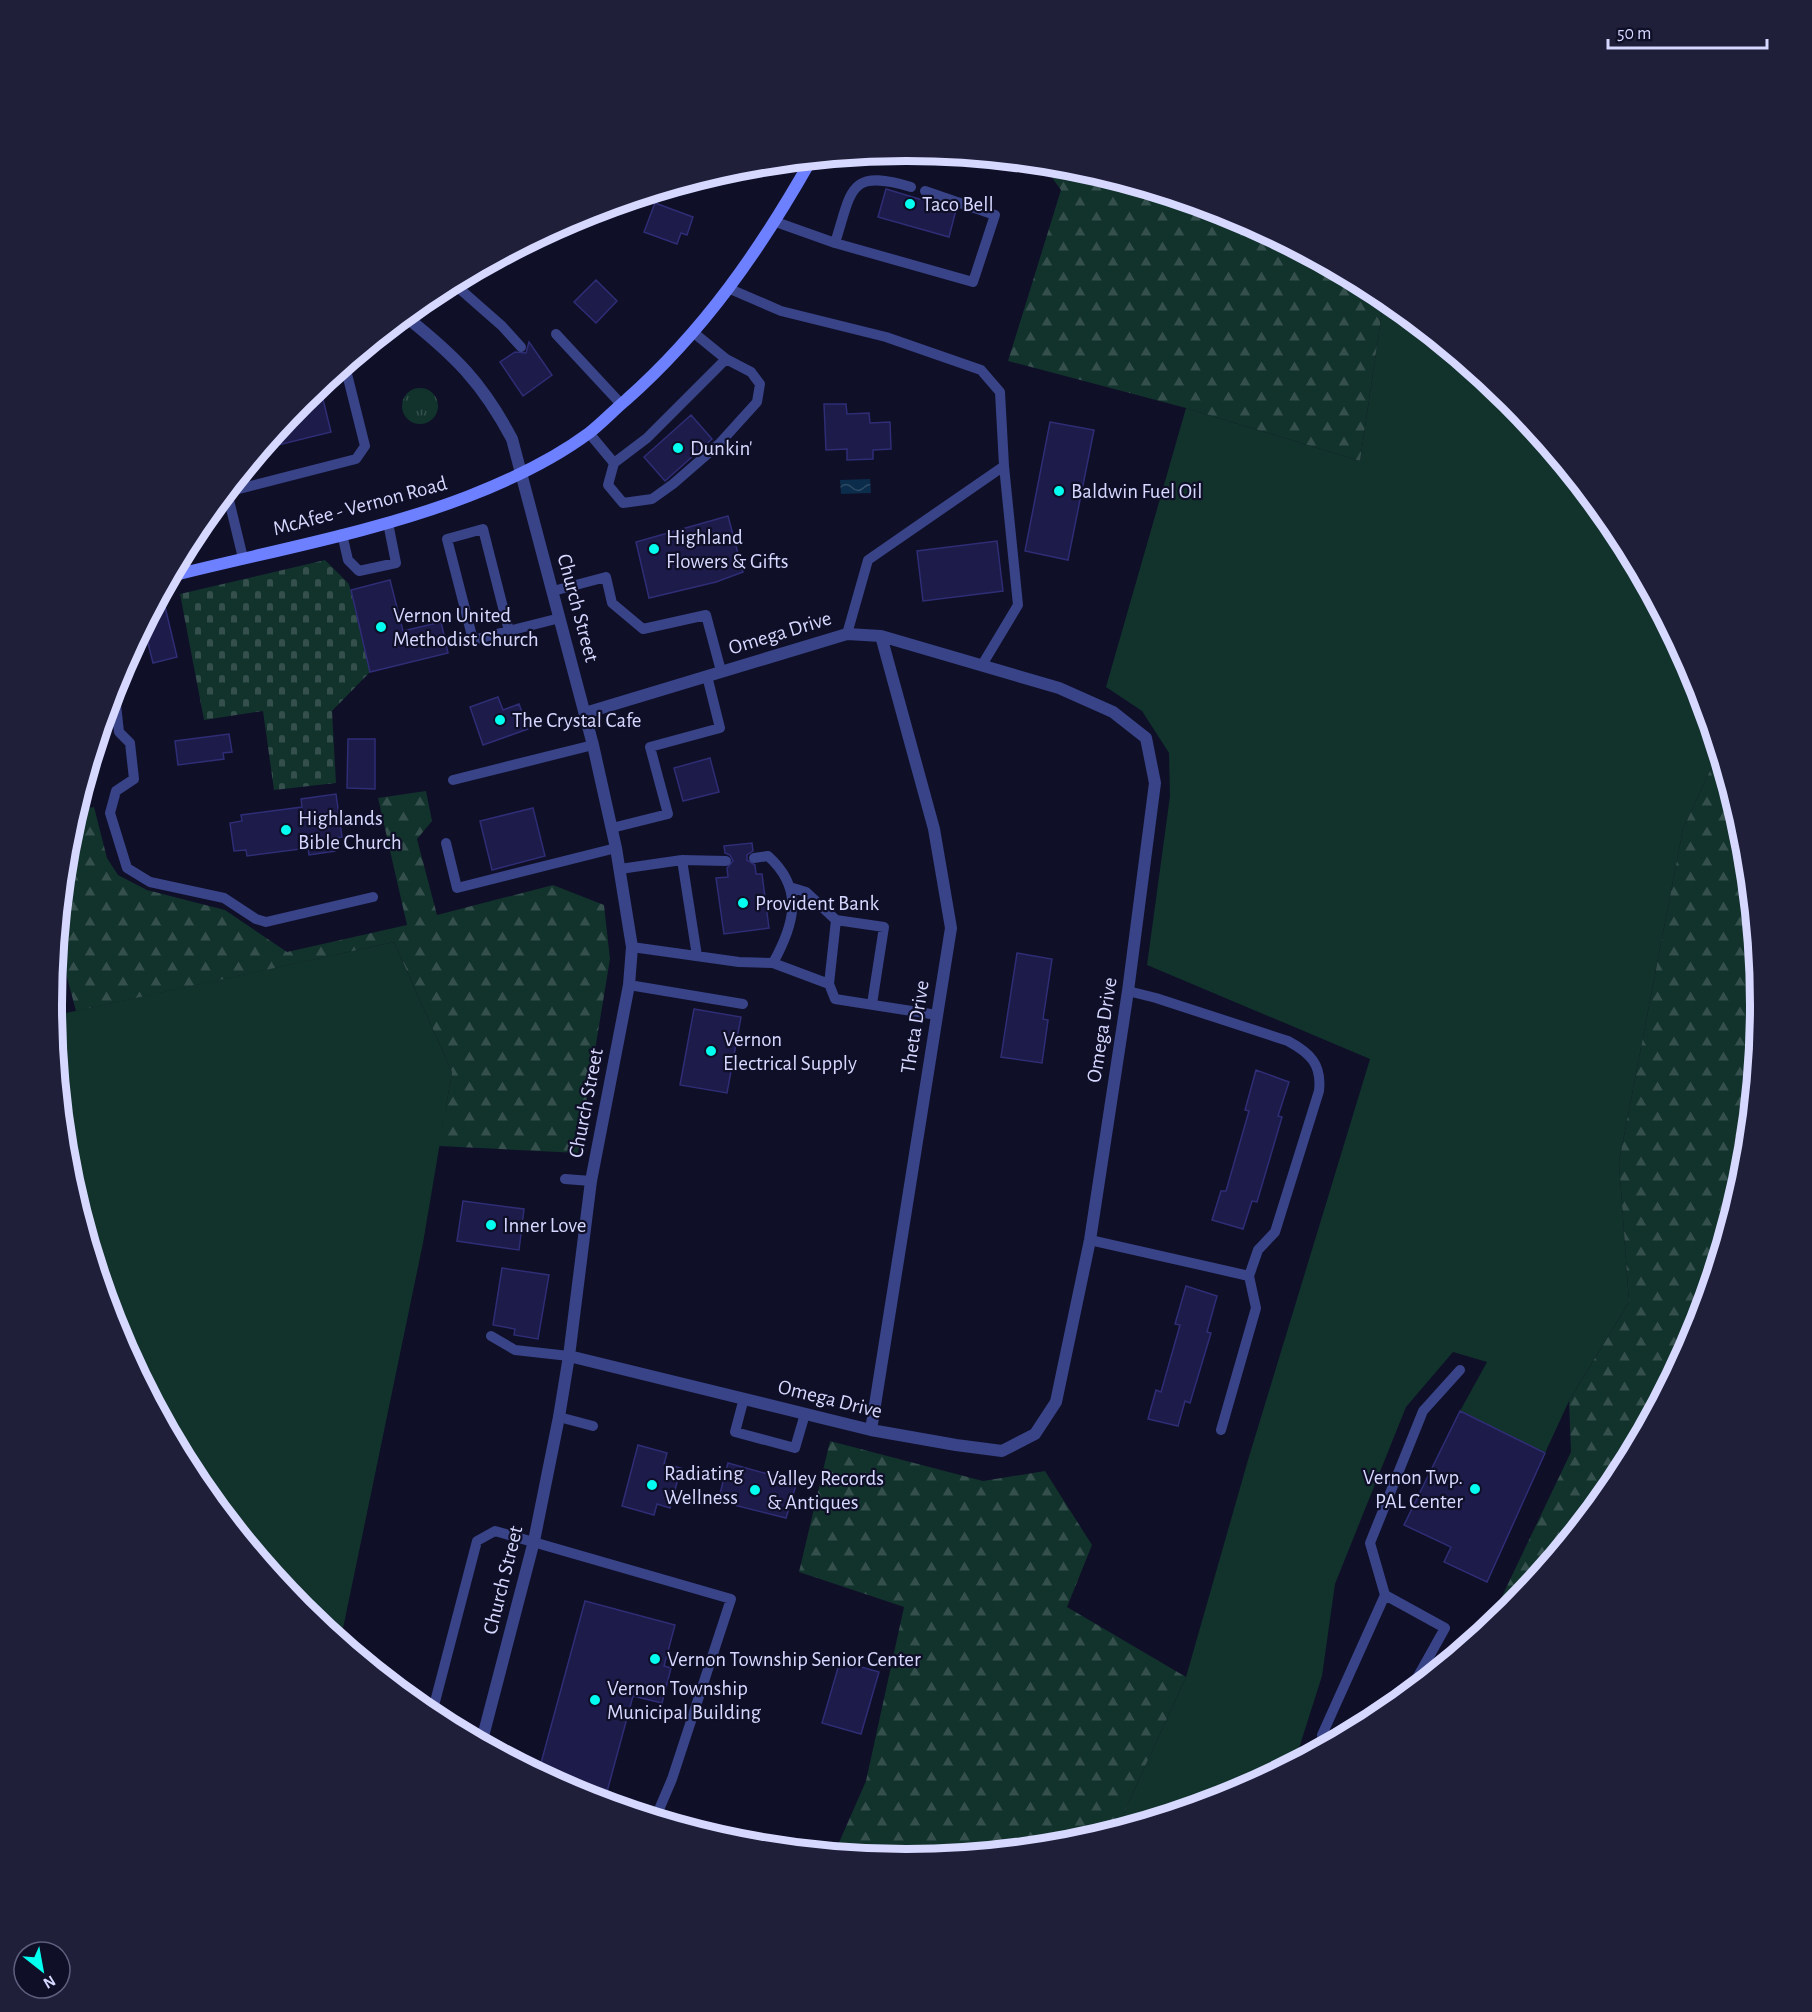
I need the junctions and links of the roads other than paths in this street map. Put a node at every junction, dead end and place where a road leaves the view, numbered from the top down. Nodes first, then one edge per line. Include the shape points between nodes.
1 (807, 168) edge
2 (911, 187) dead end
3 (925, 192) dead end
4 (776, 222) junction
5 (835, 243) junction
6 (730, 289) junction
7 (460, 290) edge
8 (412, 322) edge
9 (694, 333) junction
10 (556, 334) dead end
11 (521, 347) dead end
12 (726, 359) junction
13 (347, 373) edge
14 (621, 404) junction
15 (589, 433) junction
16 (614, 463) junction
17 (1004, 466) junction
18 (521, 472) junction
19 (238, 489) edge
20 (229, 501) edge
21 (388, 523) junction
22 (342, 534) junction
23 (243, 558) junction
24 (182, 573) edge
25 (553, 591) junction
26 (560, 618) junction
27 (509, 631) junction
28 (847, 634) junction
29 (881, 636) junction
30 (982, 666) junction
31 (721, 671) junction
32 (707, 676) junction
33 (116, 708) edge
34 (585, 713) junction
35 (593, 745) junction
36 (453, 780) dead end
37 (612, 828) junction
38 (446, 843) dead end
39 (616, 848) junction
40 (754, 858) dead end
41 (682, 860) junction
42 (726, 861) dead end
43 (620, 868) junction
44 (793, 888) junction
45 (373, 897) dead end
46 (837, 920) junction
47 (633, 947) junction
48 (697, 956) junction
49 (773, 963) junction
50 (829, 984) junction
51 (629, 985) junction
52 (1128, 991) junction
53 (743, 1004) dead end
54 (872, 1004) junction
55 (937, 1015) junction
56 (565, 1179) dead end
57 (591, 1182) junction
58 (1089, 1240) junction
59 (1249, 1276) junction
60 (491, 1336) dead end
61 (569, 1356) junction
62 (1460, 1370) dead end
63 (744, 1398) junction
64 (805, 1414) junction
65 (558, 1417) junction
66 (593, 1426) dead end
67 (871, 1430) junction
68 (1221, 1430) dead end
69 (534, 1541) junction
70 (1385, 1595) junction
71 (1417, 1678) edge
72 (434, 1706) edge
73 (483, 1736) edge
74 (1323, 1740) edge
75 (658, 1813) edge

1 - 4 main road, McAfee - Vernon Road
2 - 5 lane via 882,179 864,181 851,191
3 - 5 lane via 995,215 973,282
4 - 5 lane
4 - 6 main road, McAfee - Vernon Road
6 - 9 main road, McAfee - Vernon Road
6 - 17 lane via 781,311 886,337 981,370 1000,392
7 - 11 lane
8 - 18 street, Church Street via 449,351 494,405 512,439
9 - 12 lane
9 - 14 main road, McAfee - Vernon Road
10 - 14 lane
12 - 16 lane via 647,438
12 - 16 lane via 751,372 760,384 757,402 719,444 652,499 623,502 608,485
13 - 19 lane via 365,446 356,459
14 - 15 main road, McAfee - Vernon Road
15 - 16 lane
15 - 18 main road, McAfee - Vernon Road
17 - 28 lane via 868,560
17 - 30 lane via 1018,605
18 - 21 main road, McAfee - Vernon Road via 470,496
18 - 25 street, Church Street
20 - 23 lane
21 - 22 main road, McAfee - Vernon Road
21 - 22 lane via 396,562 378,567 359,571 348,560
22 - 23 main road, McAfee - Vernon Road
23 - 24 main road, McAfee - Vernon Road
25 - 26 street, Church Street
25 - 31 lane via 606,577 612,603 643,629 706,615
26 - 27 lane
26 - 34 street, Church Street
27 - 27 lane via 473,640 447,539 483,529
28 - 29 street, Omega Drive
28 - 31 street, Omega Drive
29 - 30 street, Omega Drive
29 - 55 street, Theta Drive via 945,879 951,928
30 - 52 street, Omega Drive via 1059,688 1113,712 1146,738 1155,783
31 - 32 street, Omega Drive
32 - 34 street, Omega Drive
32 - 37 lane via 720,728 650,747 668,814
33 - 45 lane via 119,732 130,743 134,779 116,791 110,813 127,868 150,882 224,898 266,922
34 - 35 street, Church Street
35 - 36 lane
35 - 37 street, Church Street
37 - 39 street, Church Street
38 - 39 lane via 457,888
39 - 43 street, Church Street
40 - 44 lane via 768,856 782,868
41 - 42 lane
41 - 43 lane
41 - 48 lane
43 - 47 street, Church Street
44 - 46 lane via 806,892
44 - 49 lane via 788,936
46 - 50 lane
46 - 54 lane via 884,927
47 - 48 lane
47 - 51 street, Church Street
48 - 49 lane via 739,963
49 - 50 lane
50 - 54 lane via 835,999
51 - 53 lane
51 - 57 street, Church Street
52 - 58 street, Omega Drive
52 - 59 lane via 1288,1041 1307,1052 1321,1075 1275,1232 1258,1250
54 - 55 lane
55 - 67 street, Theta Drive
56 - 57 lane
57 - 61 street, Church Street
58 - 59 lane
58 - 67 street, Omega Drive via 1056,1402 1035,1434 1002,1451
59 - 68 lane via 1256,1308
60 - 61 lane via 515,1350
61 - 63 street, Omega Drive
61 - 65 street, Church Street
62 - 70 lane via 1423,1410 1370,1544
63 - 64 street, Omega Drive
63 - 64 lane via 735,1432 795,1448
64 - 67 street, Omega Drive
65 - 66 lane
65 - 69 street, Church Street
69 - 72 lane via 495,1531 477,1541
69 - 73 street, Church Street
69 - 75 lane via 731,1599
70 - 71 lane via 1445,1628
70 - 74 lane

